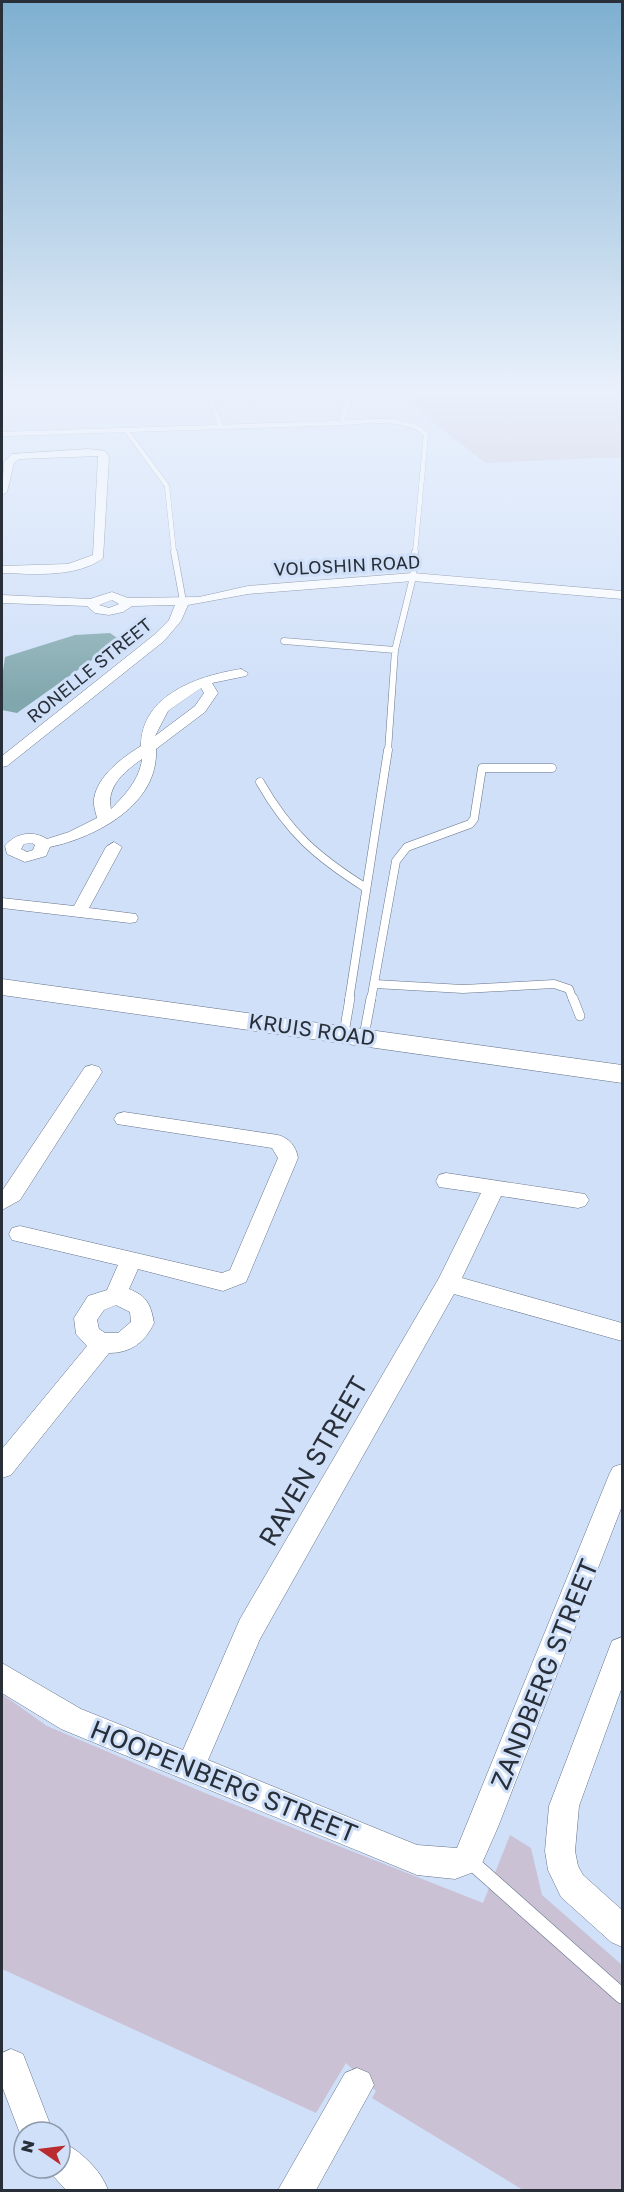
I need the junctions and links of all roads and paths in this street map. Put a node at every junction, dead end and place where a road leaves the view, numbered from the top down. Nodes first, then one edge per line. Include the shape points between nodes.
1 (102, 497) edge
2 (168, 497) edge
3 (420, 497) edge
4 (2, 570) edge
5 (413, 577) junction
6 (622, 595) edge
7 (2, 599) edge
8 (183, 601) junction
9 (65, 602) junction
10 (2, 609) edge
11 (284, 641) dead end
12 (395, 650) junction
13 (241, 673) dead end
14 (204, 680) junction
15 (149, 746) junction
16 (2, 764) edge
17 (552, 768) dead end
18 (260, 782) dead end
19 (105, 820) junction
20 (7, 845) edge
21 (114, 847) dead end
22 (366, 888) junction
23 (2, 903) edge
24 (79, 912) junction
25 (130, 918) dead end
26 (375, 984) junction
27 (2, 987) edge
28 (580, 1016) dead end
29 (354, 1034) junction
30 (92, 1072) dead end
31 (622, 1074) edge
32 (124, 1119) dead end
33 (446, 1180) dead end
34 (495, 1187) junction
35 (578, 1200) dead end
36 (2, 1202) edge
37 (20, 1234) dead end
38 (132, 1259) junction
39 (448, 1283) junction
40 (115, 1296) junction
41 (622, 1332) edge
42 (103, 1344) junction
43 (2, 1467) edge
44 (622, 1475) edge
45 (622, 1651) edge
46 (2, 1677) edge
47 (190, 1767) junction
48 (462, 1862) junction
49 (622, 1931) edge
50 (622, 1996) edge
51 (11, 2066) dead end
52 (357, 2085) dead end
53 (31, 2120) edge
54 (72, 2171) edge
55 (90, 2190) edge
56 (296, 2190) edge

1 - 4 street via 99,556 95,561 78,566
2 - 8 lane
3 - 5 lane
5 - 6 street, VOLOSHIN ROAD
5 - 8 street, VOLOSHIN ROAD via 248,590
5 - 12 lane
7 - 9 street
7 - 10 street
8 - 9 street, VOLOSHIN ROAD via 127,602 112,596 93,603
8 - 16 street, RONELLE STREET via 175,621 159,638
9 - 10 street
11 - 12 lane
12 - 22 lane via 387,768
13 - 14 street
14 - 15 street via 177,696 158,714 148,734
14 - 15 street via 211,693 200,711
15 - 19 street via 148,770 140,784 129,800
15 - 19 street via 105,784 99,803
17 - 26 lane via 482,768 476,812 470,824 403,851 396,861
18 - 22 lane via 277,815 300,842
19 - 20 street via 88,830 44,844 30,838
21 - 24 street
22 - 29 lane
23 - 24 street
24 - 25 street
26 - 28 lane via 442,989 560,985 569,989
26 - 29 lane
27 - 29 street, KRUIS ROAD
29 - 31 street, KRUIS ROAD
30 - 36 street via 13,1194
32 - 38 street via 278,1142 288,1158 238,1276 223,1282
33 - 34 street
34 - 35 street
34 - 39 street, RAVEN STREET
37 - 38 street
38 - 40 street
39 - 41 street
39 - 47 street, RAVEN STREET via 250,1629
40 - 42 street via 96,1303 85,1318 88,1334
40 - 42 street via 125,1297 140,1307 143,1323 132,1338
42 - 43 street
44 - 48 street, ZANDBERG STREET via 483,1827
45 - 49 street via 564,1806 560,1828 563,1870 572,1886
46 - 47 street, HOOPENBERG STREET via 70,1719
47 - 48 street, HOOPENBERG STREET via 417,1860
48 - 50 lane
51 - 53 street
52 - 56 street
54 - 55 street

